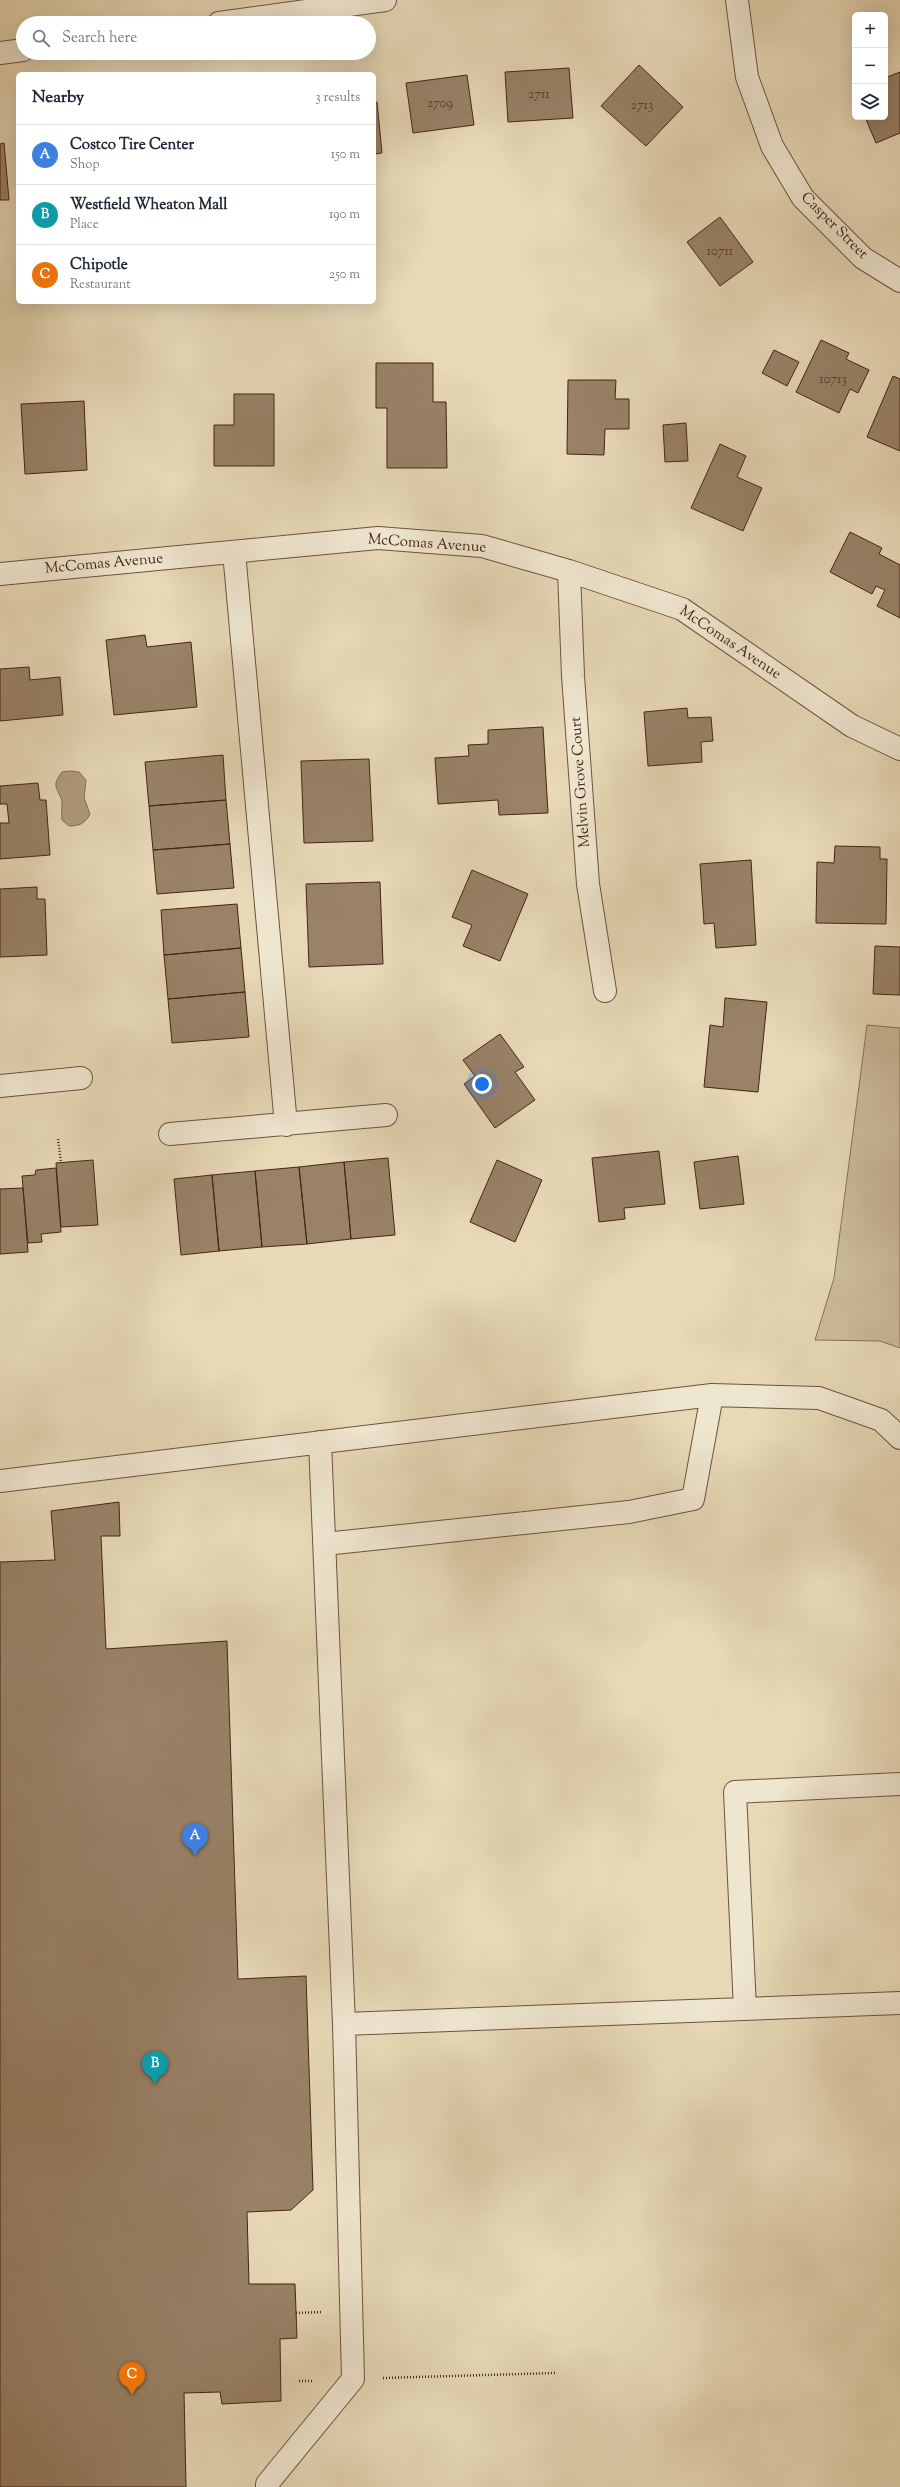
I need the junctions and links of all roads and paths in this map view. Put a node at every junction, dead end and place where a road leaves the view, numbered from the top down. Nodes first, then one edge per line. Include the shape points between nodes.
1 (385, 0) edge
2 (737, 0) edge
3 (270, 16) edge
4 (16, 51) edge
5 (0, 53) edge
6 (900, 281) edge
7 (234, 552) junction
8 (569, 571) junction
9 (0, 574) edge
10 (900, 749) edge
11 (605, 991) dead end
12 (81, 1078) dead end
13 (0, 1086) edge
14 (386, 1115) dead end
15 (286, 1125) junction
16 (170, 1134) dead end
17 (58, 1139) dead end
18 (61, 1162) dead end
19 (712, 1395) junction
20 (900, 1438) edge
21 (320, 1442) junction
22 (0, 1481) edge
23 (325, 1544) junction
24 (900, 1784) edge
25 (900, 2004) edge
26 (745, 2008) junction
27 (344, 2024) junction
28 (323, 2311) dead end
29 (296, 2313) dead end
30 (554, 2373) dead end
31 (353, 2380) junction
32 (299, 2381) dead end
33 (267, 2487) edge

1 - 3 street
2 - 6 street, Casper Street via 747,77 772,146 803,198 863,258
4 - 5 street
7 - 8 street, McComas Avenue via 378,538 482,546
7 - 9 street, McComas Avenue
7 - 15 street
8 - 10 street, McComas Avenue via 682,609 852,726
8 - 11 street, Melvin Grove Court via 573,676 588,884
12 - 13 street
14 - 15 street
15 - 16 street
17 - 18 path
19 - 20 street via 819,1398 881,1420
19 - 21 street
19 - 23 street via 693,1499 629,1512
21 - 22 street
21 - 23 street
23 - 27 street
24 - 26 street via 735,1792
25 - 26 street
26 - 27 street
27 - 31 street
28 - 29 path
30 - 31 path
31 - 32 path
31 - 33 street

